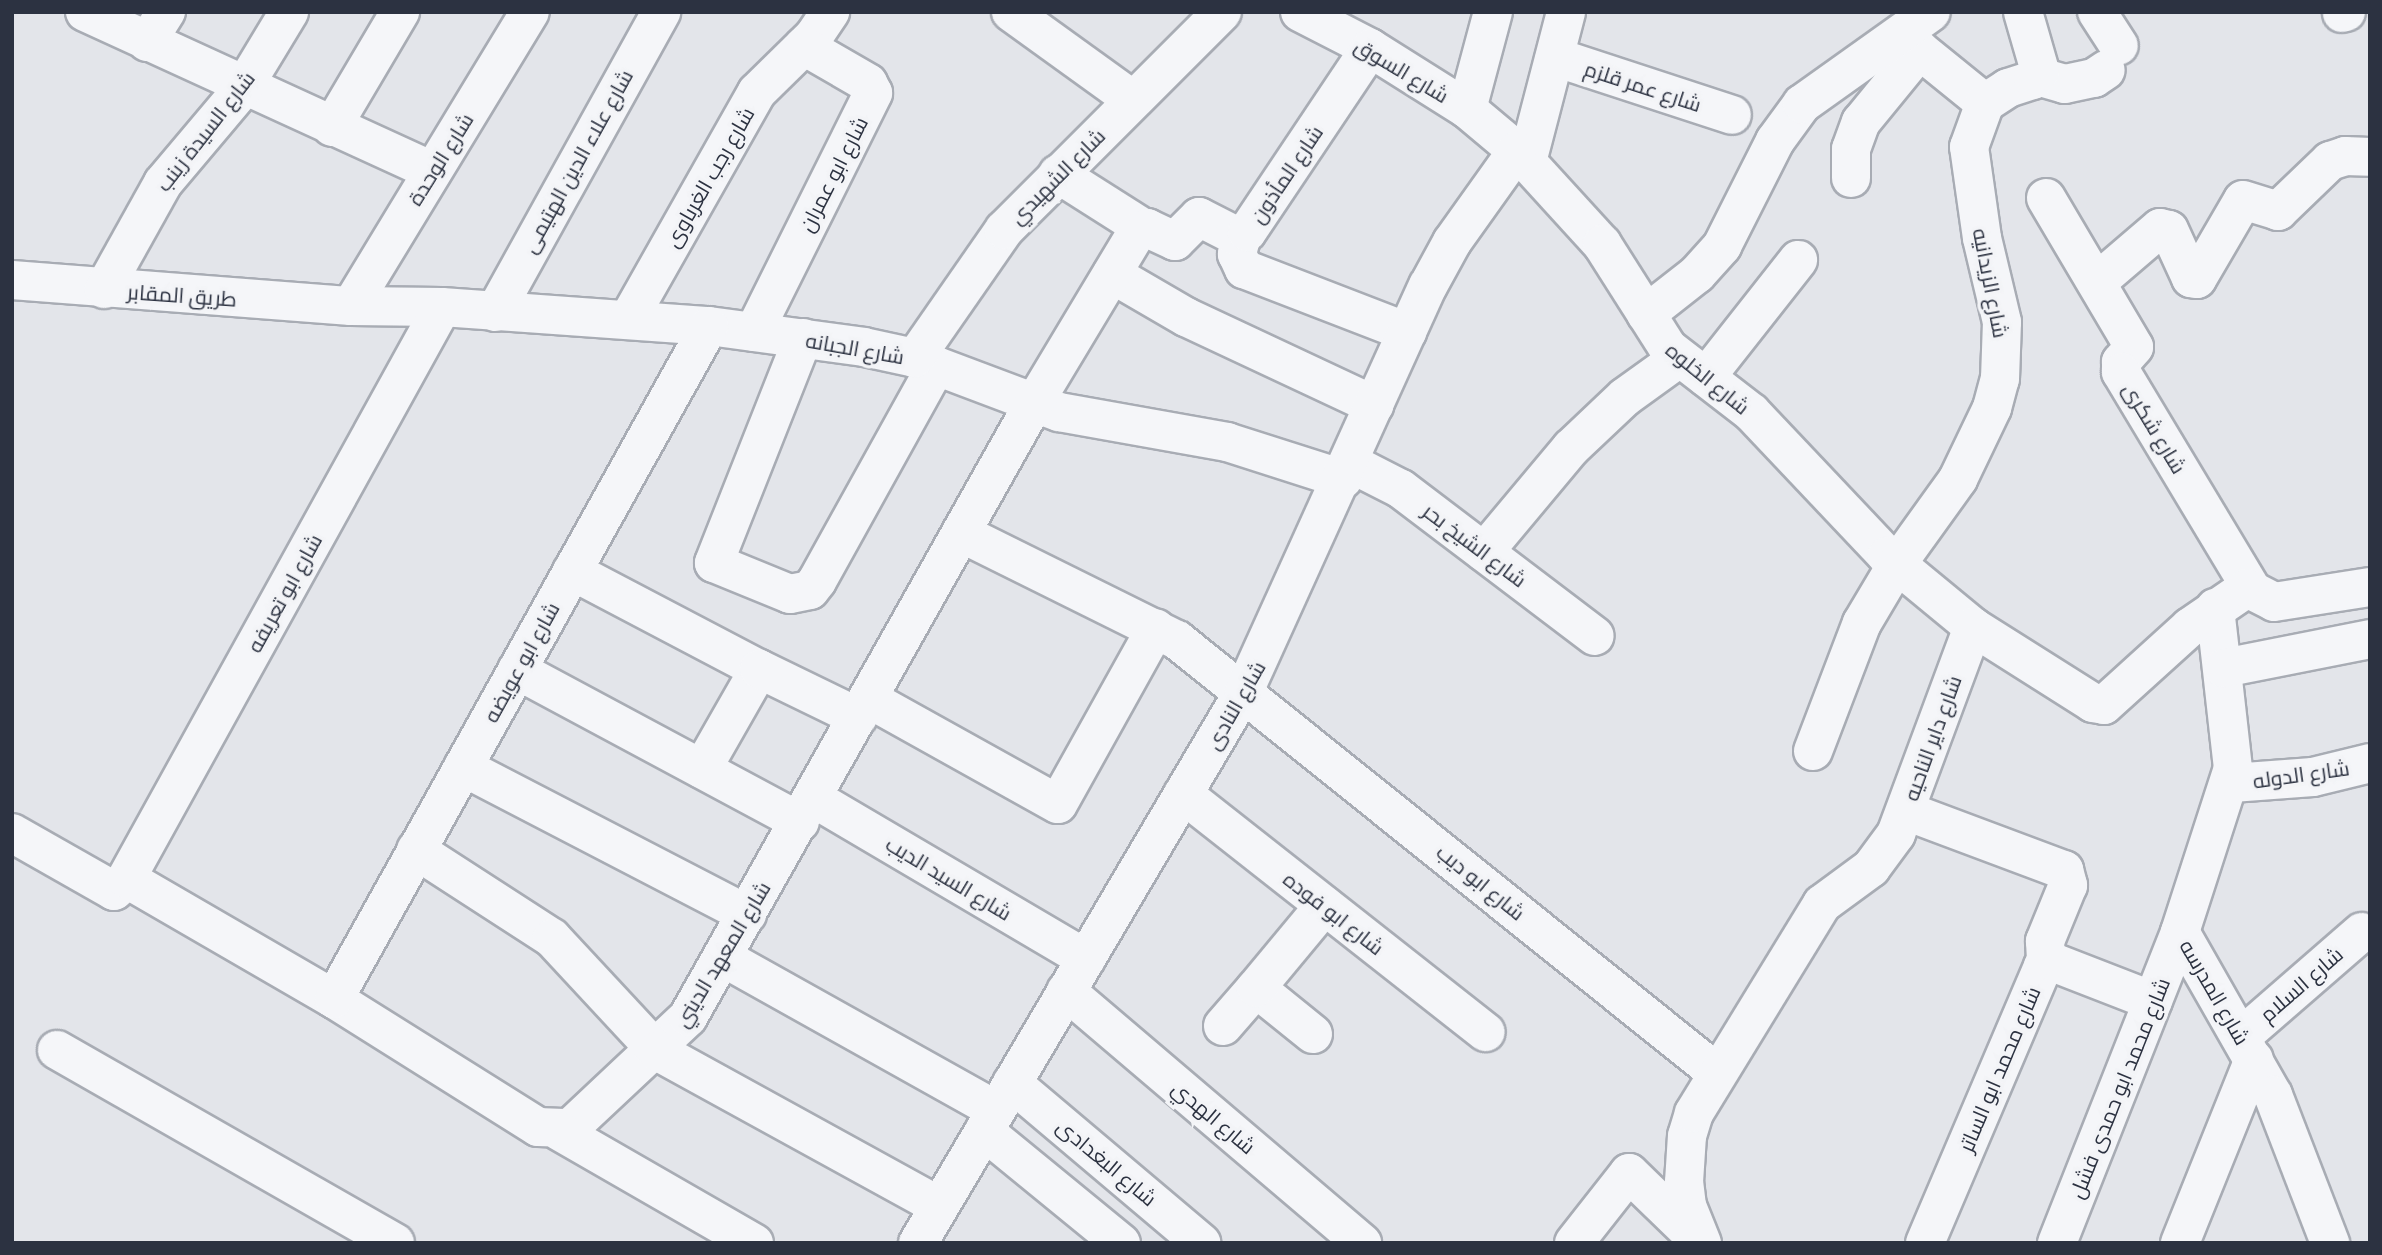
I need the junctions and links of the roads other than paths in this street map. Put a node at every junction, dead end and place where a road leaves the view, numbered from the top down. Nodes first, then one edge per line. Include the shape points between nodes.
1 (85, 12) edge
2 (289, 12) edge
3 (400, 12) edge
4 (530, 12) edge
5 (661, 12) edge
6 (830, 12) edge
7 (1011, 12) edge
8 (1222, 12) edge
9 (1300, 12) edge
10 (1493, 12) edge
11 (1566, 12) edge
12 (1931, 12) edge
13 (2023, 12) edge
14 (2097, 12) edge
15 (157, 27) edge
16 (1910, 43) junction
17 (804, 46) junction
18 (1370, 48) junction
19 (1555, 57) junction
20 (2037, 76) junction
21 (243, 88) junction
22 (1133, 100) junction
23 (1985, 103) junction
24 (1467, 109) junction
25 (1732, 115) dead end
26 (332, 127) junction
27 (1522, 157) junction
28 (2370, 157) edge
29 (432, 171) junction
30 (1058, 174) junction
31 (1851, 178) dead end
32 (2046, 198) dead end
33 (1143, 228) junction
34 (1242, 235) junction
35 (1798, 260) dead end
36 (1112, 274) junction
37 (12, 280) edge
38 (2097, 282) junction
39 (104, 289) junction
40 (351, 306) junction
41 (442, 307) junction
42 (495, 312) junction
43 (1646, 314) junction
44 (628, 320) junction
45 (709, 326) junction
46 (754, 332) junction
47 (1407, 332) junction
48 (803, 338) junction
49 (925, 362) junction
50 (1693, 368) junction
51 (1033, 405) junction
52 (1374, 405) junction
53 (1346, 471) junction
54 (961, 533) junction
55 (1484, 552) junction
56 (1897, 564) junction
57 (572, 571) junction
58 (2370, 587) edge
59 (2251, 588) junction
60 (2215, 608) junction
61 (1973, 627) junction
62 (1156, 628) junction
63 (1595, 636) dead end
64 (2370, 639) edge
65 (2224, 668) junction
66 (759, 669) junction
67 (517, 670) junction
68 (1244, 691) junction
69 (863, 708) junction
70 (1813, 751) dead end
71 (2370, 763) edge
72 (463, 767) junction
73 (702, 769) junction
74 (2232, 783) junction
75 (1183, 794) junction
76 (806, 810) junction
77 (1906, 811) junction
78 (12, 833) edge
79 (416, 850) junction
80 (126, 879) junction
81 (1324, 906) junction
82 (747, 914) junction
83 (2180, 932) junction
84 (2362, 932) dead end
85 (724, 958) junction
86 (2046, 963) junction
87 (1076, 975) junction
88 (1256, 988) junction
89 (334, 999) junction
90 (2153, 1001) junction
91 (1223, 1026) dead end
92 (1485, 1032) dead end
93 (1313, 1034) dead end
94 (2247, 1048) junction
95 (57, 1050) dead end
96 (657, 1051) junction
97 (1717, 1073) junction
98 (997, 1108) junction
99 (559, 1131) junction
100 (939, 1206) junction
101 (2325, 1225) edge
102 (1685, 1237) edge
103 (395, 1243) edge
104 (754, 1243) edge
105 (918, 1243) edge
106 (1121, 1243) edge
107 (1201, 1243) edge
108 (1362, 1243) edge
109 (1574, 1243) edge
110 (1925, 1243) edge
111 (2057, 1243) edge
112 (2179, 1243) edge
113 (2302, 1243) edge

1 - 15 street
2 - 21 street, شارع السيدة زينب
3 - 26 street
4 - 29 street, شارع الوحدة
5 - 42 street, شارع علاء الدين الهتيمى
6 - 17 street, شارع رجب الغرباوى
7 - 22 street
8 - 22 street, شارع الشهيدي
9 - 18 street, شارع السوق
10 - 24 street
11 - 19 street
12 - 16 street
13 - 20 street via 2040,66
14 - 20 street via 2113,58 2094,78 2066,84
15 - 21 street
16 - 23 street
16 - 31 street via 1861,122 1851,149
16 - 43 street via 1802,104 1775,141 1722,246 1697,274
17 - 44 street, شارع رجب الغرباوى via 757,92
17 - 46 street, شارع ابو عمران via 868,83 873,93
18 - 24 street, شارع السوق
18 - 34 street, شارع المأذون
19 - 25 street, شارع عمر قلزم
19 - 27 street
20 - 23 street
21 - 26 street
21 - 39 street, شارع السيدة زينب via 163,183
22 - 30 street, شارع الشهيدي
23 - 56 street, شارع الزيدانيه via 1972,131 1969,163 2002,321 2000,379 1992,408 1958,479
24 - 27 street, شارع الخلوه
26 - 29 street
27 - 43 street, شارع الخلوه via 1602,244
27 - 47 street, شارع النادى via 1452,242
28 - 38 street via 2330,161 2278,211 2243,200 2195,280 2169,230 2160,228
29 - 40 street, شارع الوحدة
30 - 33 street
30 - 49 street, شارع الشهيدي via 979,261
32 - 38 street, شارع شكرى
33 - 34 street, شارع المأذون via 1175,241 1195,218 1203,217
33 - 36 street
34 - 47 street via 1237,254 1244,269
35 - 50 street
36 - 51 street
36 - 52 street via 1208,328
37 - 39 street, طريق المقابر
38 - 59 street, شارع شكرى via 2134,347 2121,362 2121,372
39 - 40 street, طريق المقابر
40 - 41 street, شارع الجبانه
41 - 42 street, شارع الجبانه
41 - 80 street, شارع ابو تعريفه
42 - 44 street, شارع الجبانه
43 - 50 street, شارع الخلوه
44 - 45 street, شارع الجبانه
45 - 46 street, شارع الجبانه
45 - 57 street, شارع ابو عويضه
46 - 48 street, شارع الجبانه
47 - 52 street, شارع النادى
48 - 49 street, شارع الجبانه
48 - 49 street, شارع الشهيدي via 714,563 790,594 810,590 817,581
49 - 51 street, شارع الجبانه
50 - 55 street via 1625,397 1571,448
50 - 56 street, شارع الخلوه via 1772,432
51 - 53 street, شارع الجبانه via 1227,442
51 - 54 street, شارع المعهد الديني
52 - 53 street, شارع النادى
53 - 55 street, شارع الشيخ بحر via 1401,489
53 - 68 street, شارع النادى
54 - 62 street, شارع ابو ديب
54 - 69 street, شارع المعهد الديني
55 - 63 street, شارع الشيخ بحر
56 - 61 street, شارع الخلوه
56 - 70 street, شارع الزيدانيه via 1862,623
57 - 66 street
57 - 67 street, شارع ابو عويضه
58 - 59 street via 2274,602
59 - 60 street
60 - 61 street via 2104,705 2093,703
60 - 65 street, شارع المدرسه
61 - 77 street, شارع داير الناحيه
62 - 68 street, شارع ابو ديب
62 - 69 street via 1058,804
64 - 65 street
65 - 74 street, شارع المدرسه
66 - 69 street
66 - 73 street
67 - 72 street, شارع ابو عويضه
67 - 73 street, شارع السيد الديب
68 - 75 street, شارع النادى
68 - 97 street, شارع ابو ديب
69 - 76 street, شارع المعهد الديني
71 - 74 street, شارع الدوله via 2313,777
72 - 79 street, شارع ابو عويضه
72 - 82 street
73 - 76 street, شارع السيد الديب
74 - 83 street, شارع المدرسه via 2202,855
75 - 81 street, شارع ابو فوده
75 - 87 street, شارع النادى
76 - 82 street, شارع المعهد الديني
76 - 87 street, شارع السيد الديب
77 - 86 street via 2064,870 2068,885 2045,941
77 - 97 street, شارع داير الناحيه via 1871,868 1822,904
78 - 80 street via 114,891
79 - 89 street, شارع ابو عويضه
79 - 96 street via 552,938
80 - 89 street
81 - 88 street
81 - 92 street, شارع ابو فوده
82 - 85 street, شارع المعهد الديني
83 - 90 street, شارع محمد ابو حمدى فشل
83 - 94 street, شارع المدرسه
84 - 94 street, شارع السلام
85 - 96 street, شارع المعهد الديني via 688,1017
85 - 98 street
86 - 90 street, شارع محمد ابو الساتر
86 - 110 street, شارع محمد ابو الساتر
87 - 98 street, شارع النادى
87 - 108 street, شارع الهدي
88 - 91 street
88 - 93 street
89 - 99 street via 538,1127
90 - 111 street, شارع محمد ابو حمدى فشل
94 - 101 street, شارع المدرسه via 2290,1132
94 - 112 street
95 - 103 street
96 - 99 street, شارع المعهد الديني via 579,1123
96 - 100 street
97 - 102 street, شارع داير الناحيه via 1694,1114 1684,1159
98 - 100 street, شارع النادى
98 - 106 street
98 - 107 street, شارع البغدادى
99 - 104 street
100 - 105 street, شارع النادى
101 - 113 street
102 - 109 street via 1629,1173

